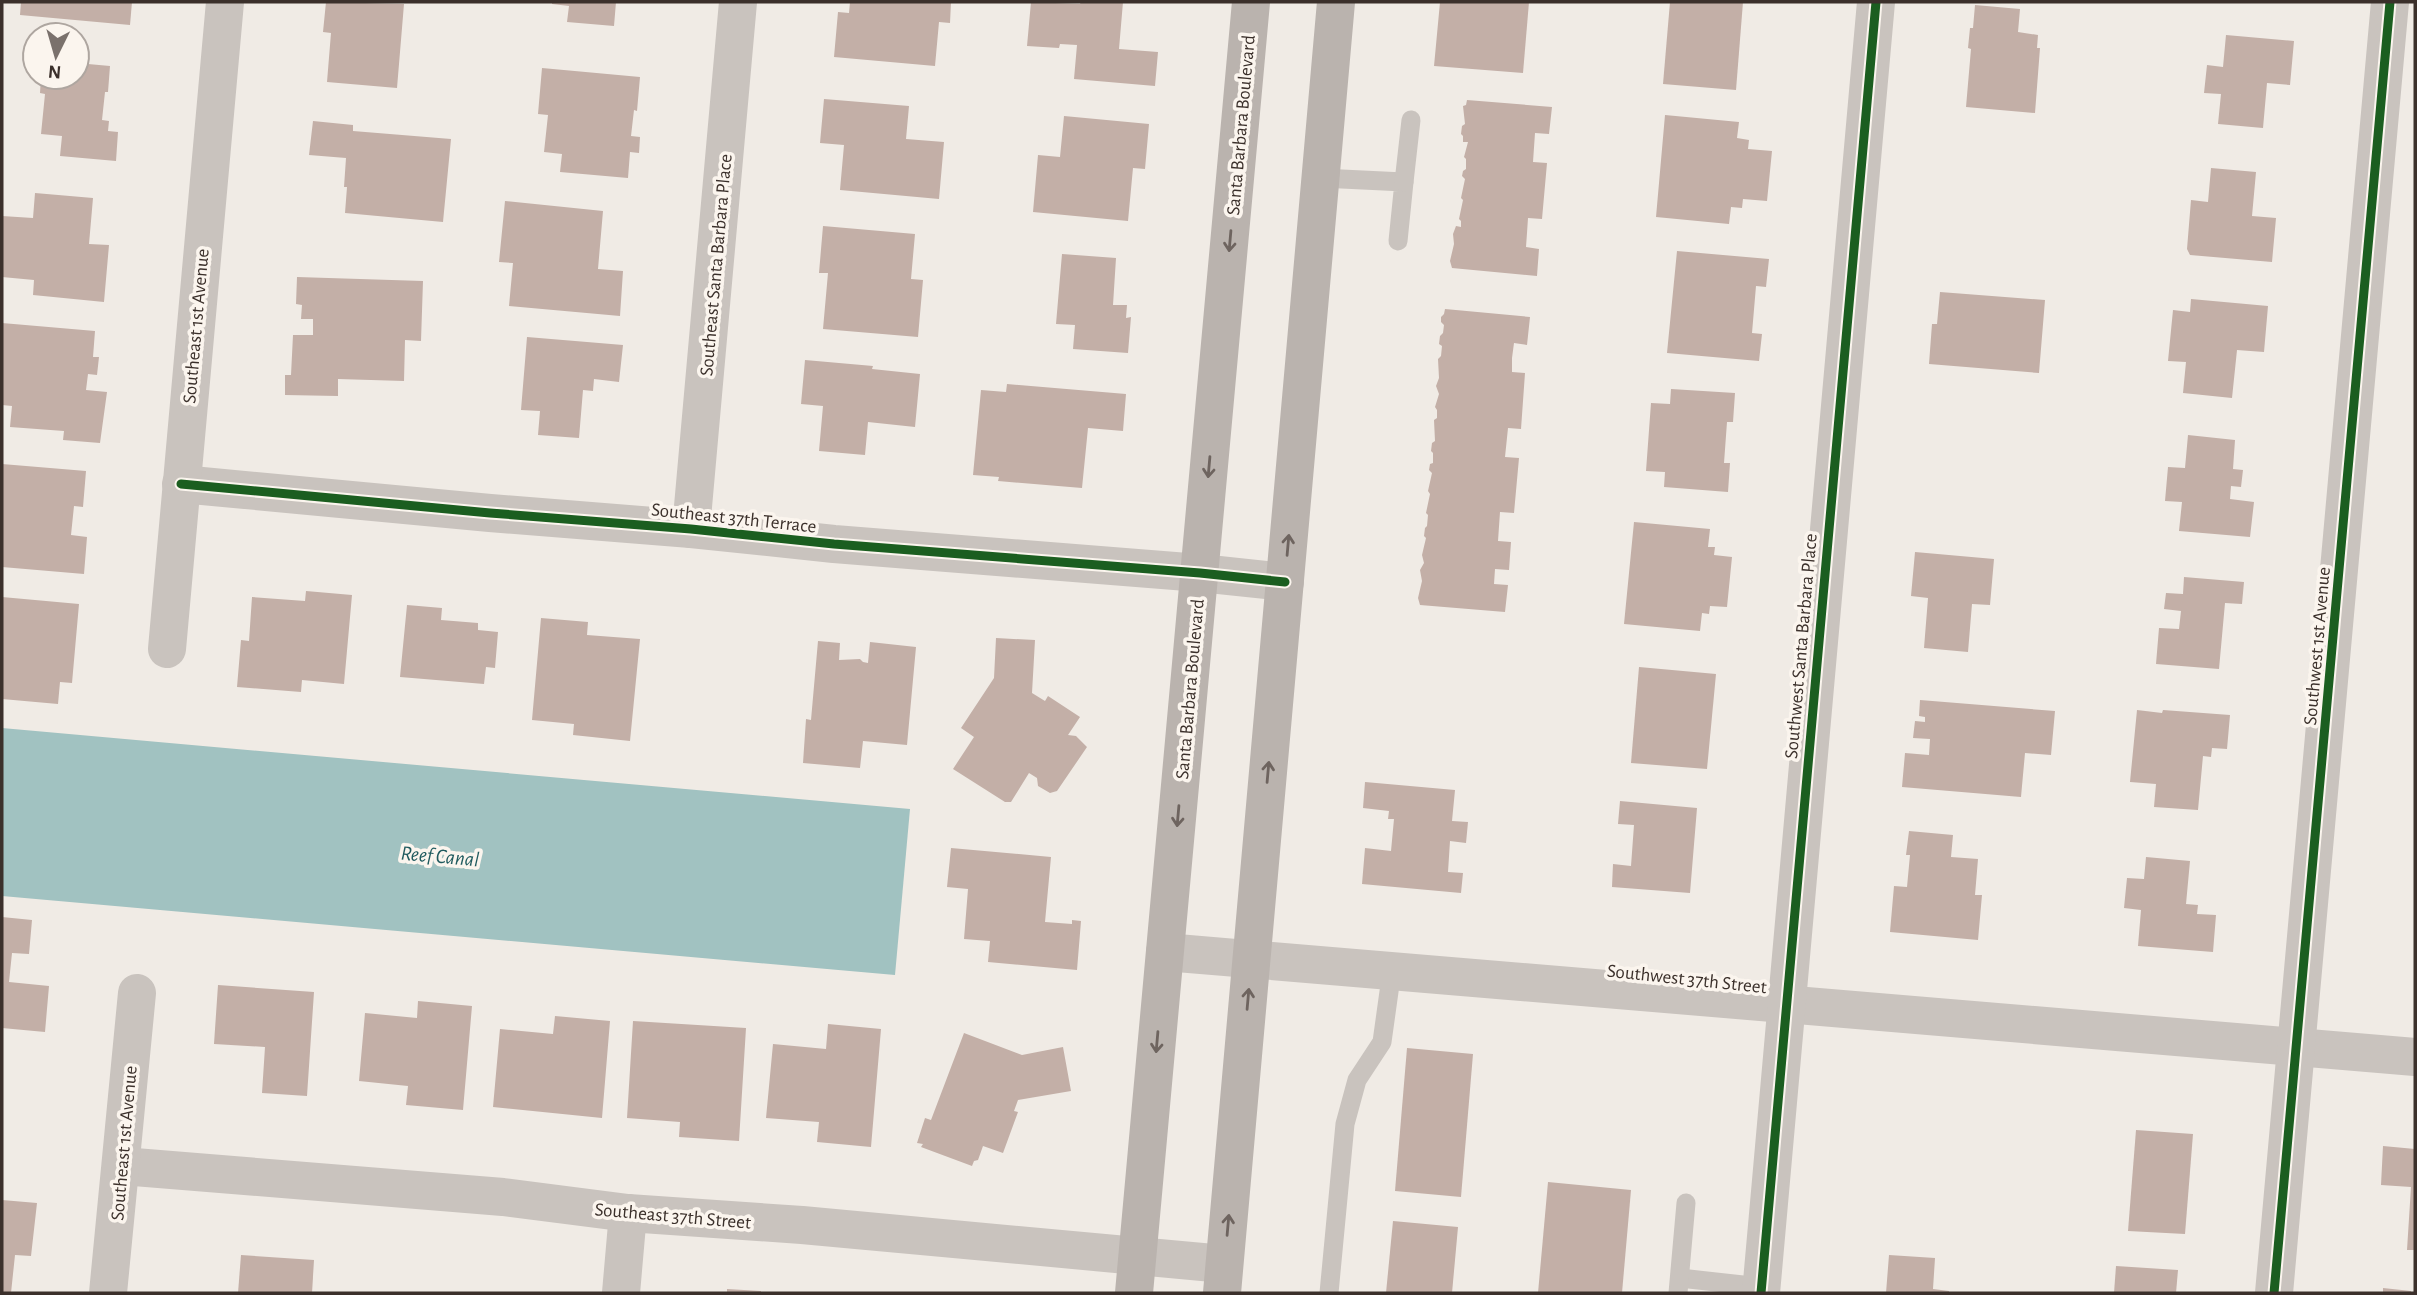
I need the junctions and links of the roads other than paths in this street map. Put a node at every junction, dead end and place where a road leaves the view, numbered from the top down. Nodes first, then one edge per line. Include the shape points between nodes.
1 (225, 2) edge
2 (738, 2) edge
3 (1251, 2) edge
4 (1336, 2) edge
5 (1876, 2) edge
6 (2390, 2) edge
7 (1410, 120) dead end
8 (1321, 178) junction
9 (1404, 182) junction
10 (1398, 241) dead end
11 (181, 484) junction
12 (691, 529) junction
13 (1200, 573) junction
14 (1285, 582) junction
15 (167, 649) dead end
16 (1165, 952) junction
17 (1252, 959) junction
18 (1392, 970) junction
19 (137, 993) dead end
20 (1786, 1005) junction
21 (2296, 1048) junction
22 (2415, 1057) edge
23 (122, 1166) junction
24 (1686, 1202) dead end
25 (628, 1213) junction
26 (1135, 1275) edge
27 (1223, 1278) edge
28 (1679, 1286) edge
29 (1761, 1290) edge
30 (108, 1293) edge
31 (621, 1293) edge
32 (1329, 1293) edge
33 (2274, 1293) edge

1 - 11 street, Southeast 1st Avenue
2 - 12 street, Southeast Santa Barbara Place
3 -> 13 main road, Santa Barbara Boulevard
4 - 8 main road
5 - 20 street, Southwest Santa Barbara Place
6 - 21 street, Southwest 1st Avenue
7 - 9 lane
8 - 9 lane
14 -> 8 main road
9 - 10 lane
11 - 12 street, Southeast 37th Terrace
11 - 15 street, Southeast 1st Avenue
12 - 13 street, Southeast 37th Terrace
13 - 14 street, Southeast 37th Terrace
13 -> 16 main road, Santa Barbara Boulevard
17 -> 14 main road
16 - 17 street, Southwest 37th Street
16 -> 26 main road, Santa Barbara Boulevard
17 - 18 street, Southwest 37th Street
27 -> 17 main road
18 - 20 street, Southwest 37th Street
18 - 32 lane via 1382,1042 1357,1080 1345,1124
19 - 23 street, Southeast 1st Avenue
20 - 21 street, Southwest 37th Street
20 - 29 street, Southwest Santa Barbara Place
21 - 22 street, Southwest 37th Street
21 - 33 street, Southwest 1st Avenue
23 - 25 street, Southeast 37th Street via 503,1197
23 - 30 street, Southeast 1st Avenue
24 - 28 lane
25 - 26 street, Southeast 37th Street via 802,1225
25 - 31 street
26 - 27 street, Southeast 37th Street
28 - 29 lane

